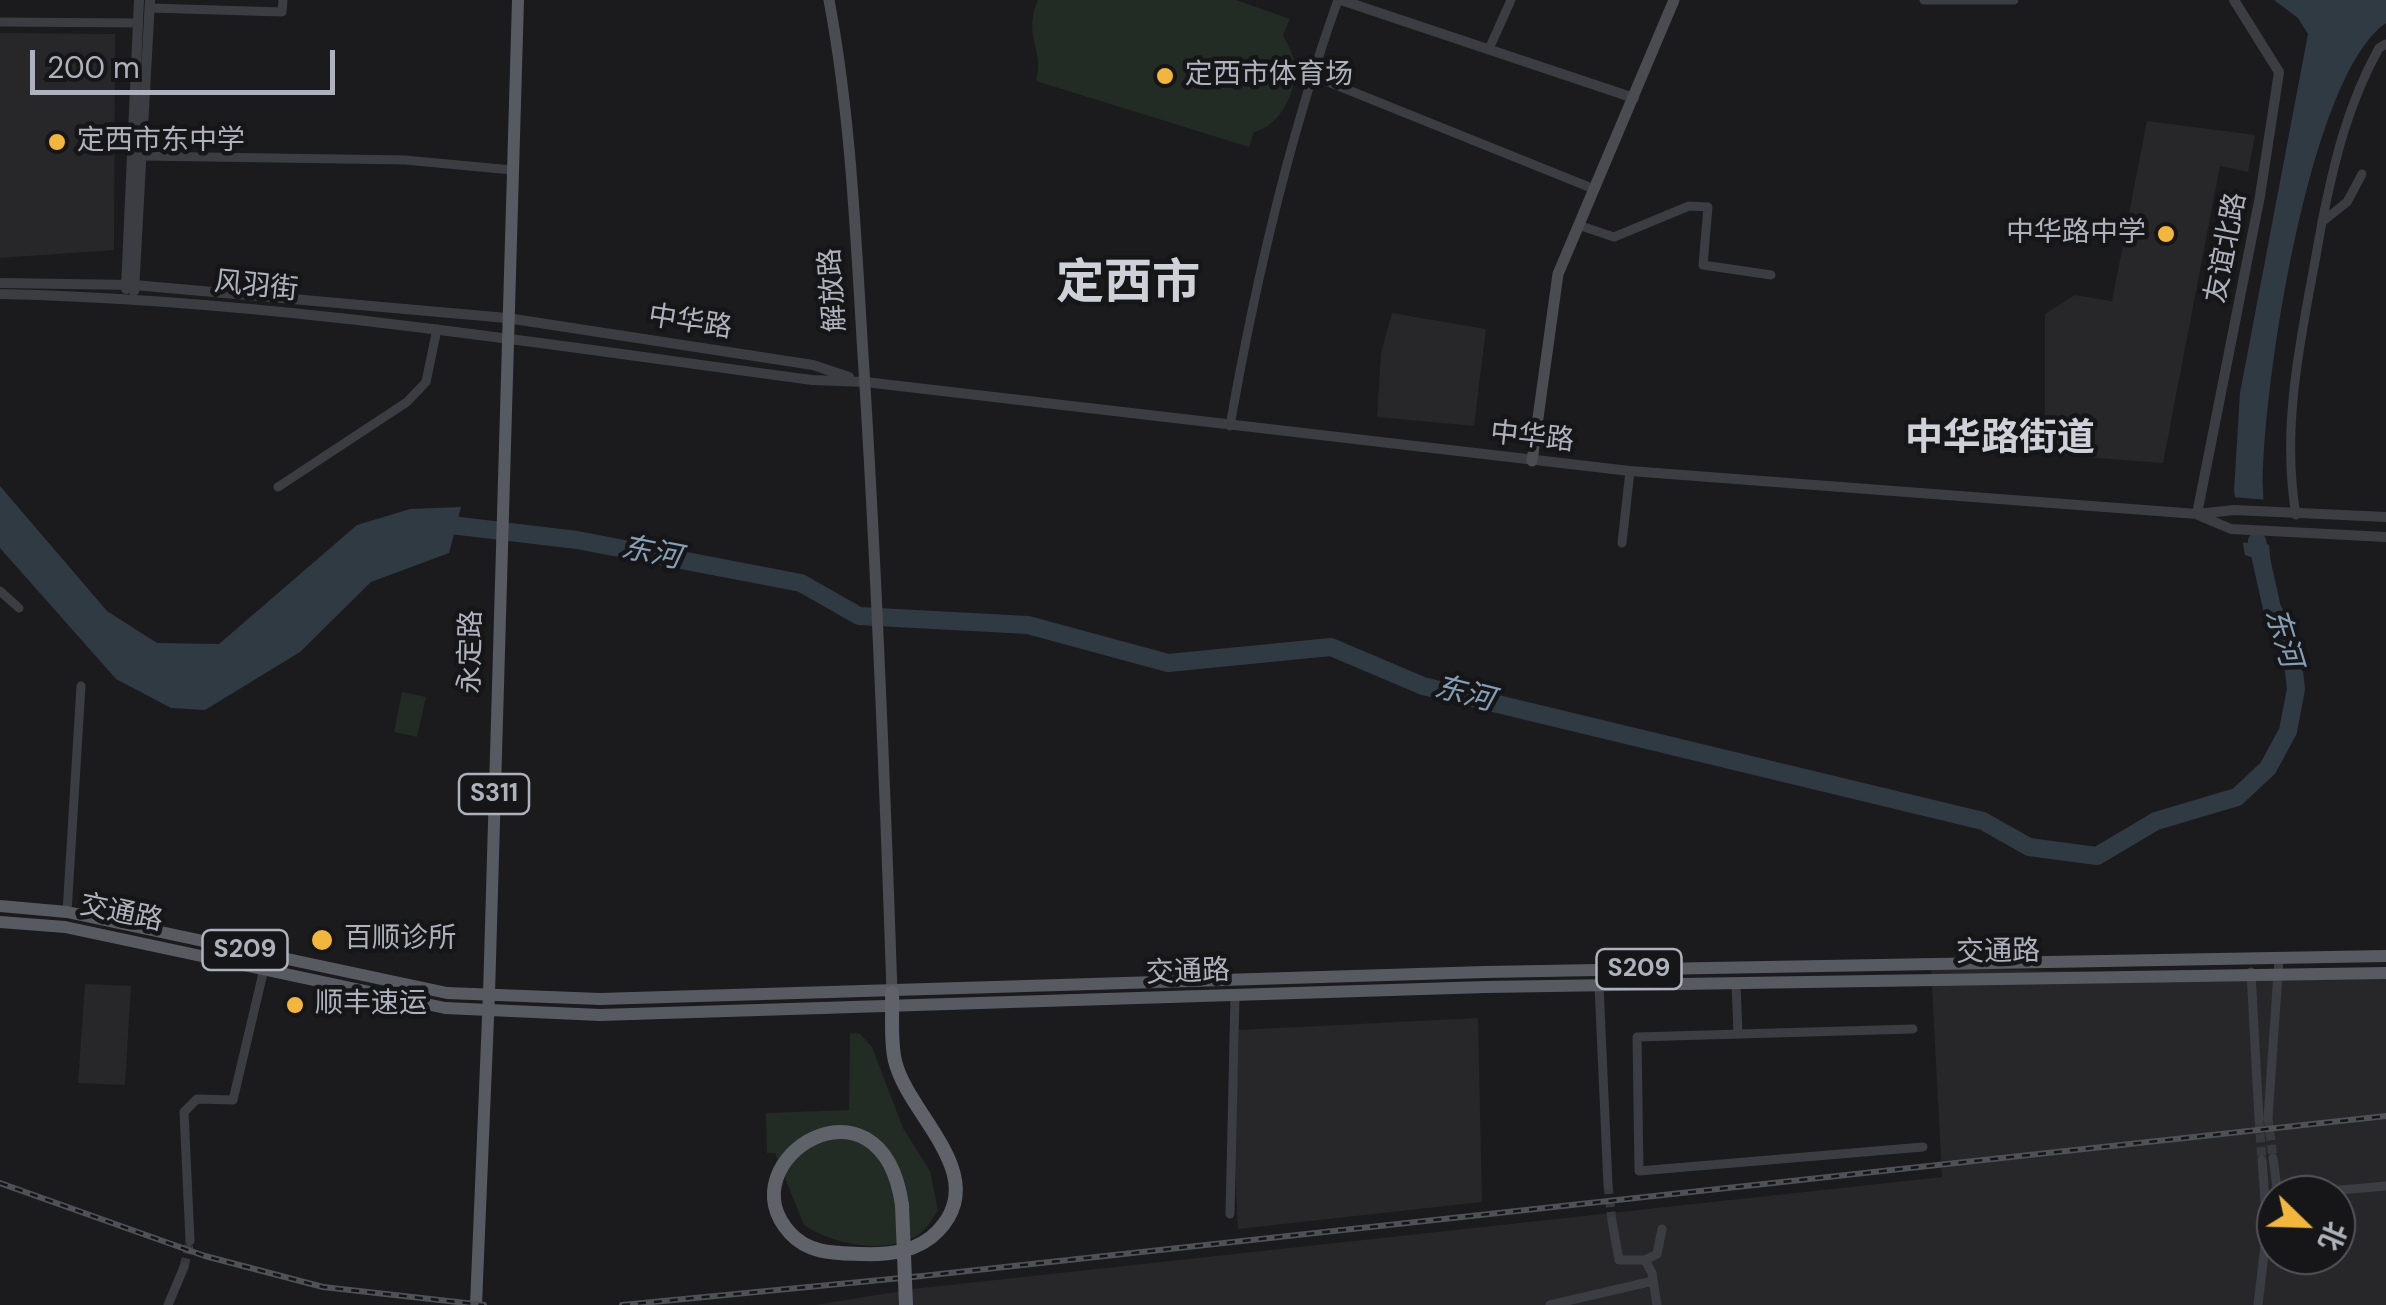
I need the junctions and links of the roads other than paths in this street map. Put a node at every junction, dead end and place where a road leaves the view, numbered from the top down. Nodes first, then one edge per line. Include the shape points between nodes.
1 (140, 0) edge
2 (283, 0) edge
3 (518, 0) edge
4 (829, 0) edge
5 (1339, 0) edge
6 (1511, 0) edge
7 (1674, 0) edge
8 (1924, 0) edge
9 (2014, 0) edge
10 (2234, 0) edge
11 (150, 4) edge
12 (0, 22) edge
13 (138, 23) junction
14 (2386, 44) edge
15 (1489, 49) junction
16 (1312, 75) junction
17 (1634, 98) junction
18 (141, 156) junction
19 (512, 170) junction
20 (2362, 174) dead end
21 (1594, 190) junction
22 (2322, 222) junction
23 (1578, 225) junction
24 (1771, 275) dead end
25 (0, 283) edge
26 (130, 291) junction
27 (0, 294) edge
28 (507, 318) junction
29 (437, 329) junction
30 (506, 339) junction
31 (864, 382) junction
32 (1230, 426) junction
33 (1532, 461) junction
34 (1630, 472) junction
35 (278, 487) dead end
36 (2197, 514) junction
37 (2293, 515) junction
38 (2386, 517) edge
39 (2386, 537) edge
40 (1622, 542) dead end
41 (0, 591) edge
42 (19, 608) dead end
43 (81, 686) dead end
44 (0, 906) edge
45 (67, 912) junction
46 (0, 922) edge
47 (2386, 956) edge
48 (2279, 959) junction
49 (2251, 967) junction
50 (264, 969) junction
51 (2386, 973) edge
52 (2277, 974) junction
53 (1736, 983) junction
54 (1598, 985) junction
55 (490, 994) junction
56 (1235, 996) junction
57 (892, 1001) junction
58 (488, 1010) junction
59 (1913, 1028) dead end
60 (1738, 1034) junction
61 (1923, 1147) dead end
62 (2273, 1158) tunnel mouth
63 (2262, 1160) tunnel mouth
64 (2267, 1175) edge
65 (2274, 1175) edge
66 (1608, 1185) tunnel mouth
67 (2386, 1186) edge
68 (2356, 1189) edge
69 (1230, 1214) dead end
70 (1612, 1221) tunnel mouth
71 (1662, 1229) dead end
72 (190, 1241) tunnel mouth
73 (1644, 1260) junction
74 (184, 1267) tunnel mouth
75 (2262, 1275) edge
76 (1653, 1281) junction
77 (168, 1305) edge
78 (476, 1305) edge
79 (906, 1305) edge
80 (1550, 1305) edge
81 (1657, 1305) edge
82 (2258, 1305) edge

1 - 13 street
2 - 11 street via 282,12
3 - 19 main road, 永定路 / S311
4 - 31 main road, 解放路 via 841,63
5 - 15 street
5 - 16 street
6 - 15 street
7 - 17 main road
8 - 9 street
10 - 36 street, 友谊北路 via 2278,72
11 - 18 street
12 - 13 street
13 - 26 street
14 - 22 street via 2356,90 2340,131
15 - 17 street
16 - 21 street
16 - 32 street via 1250,315
17 - 21 main road
18 - 19 street via 405,160
18 - 26 street
19 - 28 main road, 永定路 / S311
20 - 22 street via 2347,202
21 - 23 main road
22 - 37 street via 2294,391
23 - 24 street via 1614,236 1690,206 1708,207 1703,265
23 - 33 main road via 1553,291
25 - 26 street, 风羽街
26 - 27 street, 风羽街
26 - 28 street, 风羽街
26 - 29 street, 风羽街
28 - 30 main road, 永定路 / S311
28 - 31 street, 中华路 via 813,364
29 - 30 street, 风羽街
29 - 35 street via 426,382 406,402
30 - 31 street, 中华路
30 - 55 main road, 永定路 / S311
31 - 32 street, 中华路
31 - 57 main road, 解放路 via 882,665
32 - 33 street, 中华路
33 - 34 street, 中华路
34 - 36 street, 中华路
34 - 40 street
36 - 37 street, 中华路
36 - 39 street, 中华路 via 2231,529
37 - 38 street, 中华路
41 - 42 street
43 - 45 street
44 - 45 main road, 交通路 / S209
45 - 55 main road, 交通路 / S209 via 447,992
46 - 50 main road, 交通路 / S209 via 64,927
47 - 48 main road, 交通路 / S209
48 - 49 main road, 交通路 / S209
48 - 52 street
49 - 52 main road, 交通路 / S209
49 - 52 street via 2264,1118
49 - 53 main road, 交通路 / S209
49 - 57 main road, 交通路 / S209 via 1485,972
50 - 58 main road, 交通路 / S209 via 446,1008
50 - 72 street via 233,1100 197,1098 184,1112
51 - 52 main road, 交通路 / S209
53 - 54 main road, 交通路 / S209
53 - 60 street
54 - 56 main road, 交通路 / S209
54 - 66 street
55 - 57 main road, 交通路 / S209
55 - 58 main road, 永定路
56 - 57 main road, 交通路 / S209
56 - 69 street
57 - 58 main road, 交通路 / S209 via 600,1014
57 - 79 highway, bridge via 895,1062 952,1164 956,1185 944,1225 911,1250 876,1254 816,1250 780,1218 776,1184 794,1149 828,1132 848,1132 883,1150 899,1186
58 - 78 main road, 永定路
59 - 60 street
60 - 61 street via 1637,1036 1639,1171
62 - 65 street
63 - 64 street
67 - 68 street
70 - 73 street via 1619,1260
71 - 73 street via 1657,1254
73 - 76 street
74 - 77 street
75 - 82 street
76 - 80 street
76 - 81 street

